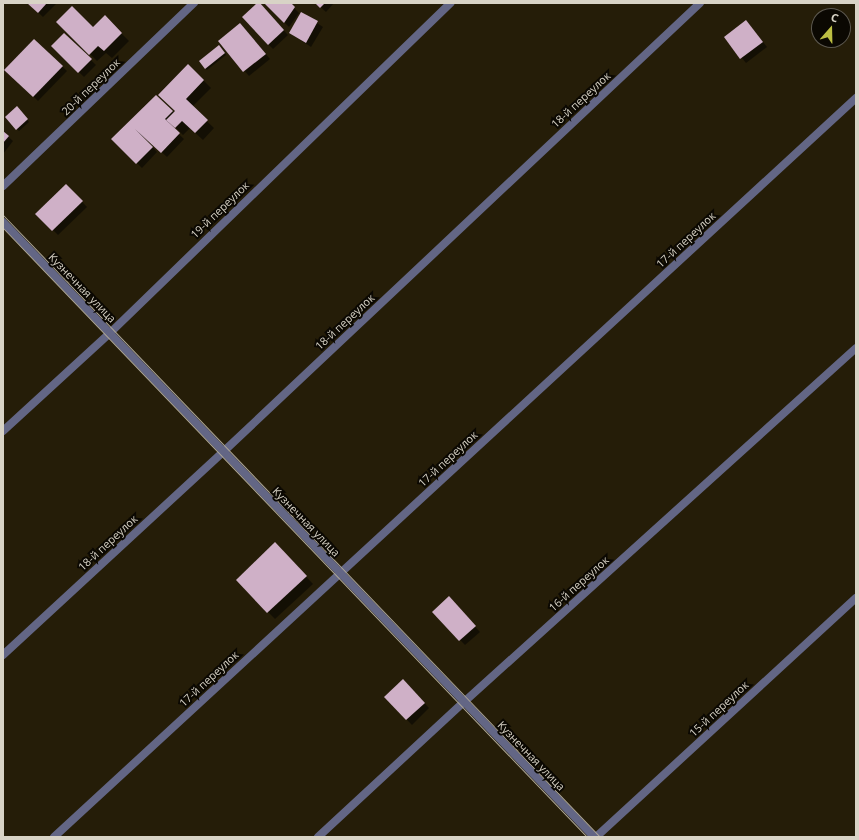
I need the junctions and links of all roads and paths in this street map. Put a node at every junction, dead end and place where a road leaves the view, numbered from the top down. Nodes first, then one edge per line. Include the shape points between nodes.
1 (194, 3) edge
2 (450, 3) edge
3 (700, 3) edge
4 (856, 98) edge
5 (3, 186) edge
6 (3, 222) edge
7 (110, 333) junction
8 (856, 348) edge
9 (3, 431) edge
10 (223, 452) junction
11 (340, 573) junction
12 (856, 598) edge
13 (3, 655) edge
14 (464, 702) junction
15 (54, 837) edge
16 (318, 837) edge
17 (595, 837) edge

1 - 5 street, 20-й переулок
2 - 7 street, 19-й переулок
3 - 10 street, 18-й переулок
4 - 11 street, 17-й переулок
6 - 7 street, Кузнечная улица
7 - 9 street, 19-й переулок
7 - 10 street, Кузнечная улица
8 - 14 street, 16-й переулок
10 - 11 street, Кузнечная улица
10 - 13 street, 18-й переулок
11 - 14 street, Кузнечная улица
11 - 15 street, 17-й переулок
12 - 17 street, 15-й переулок
14 - 16 street, 16-й переулок
14 - 17 street, Кузнечная улица

